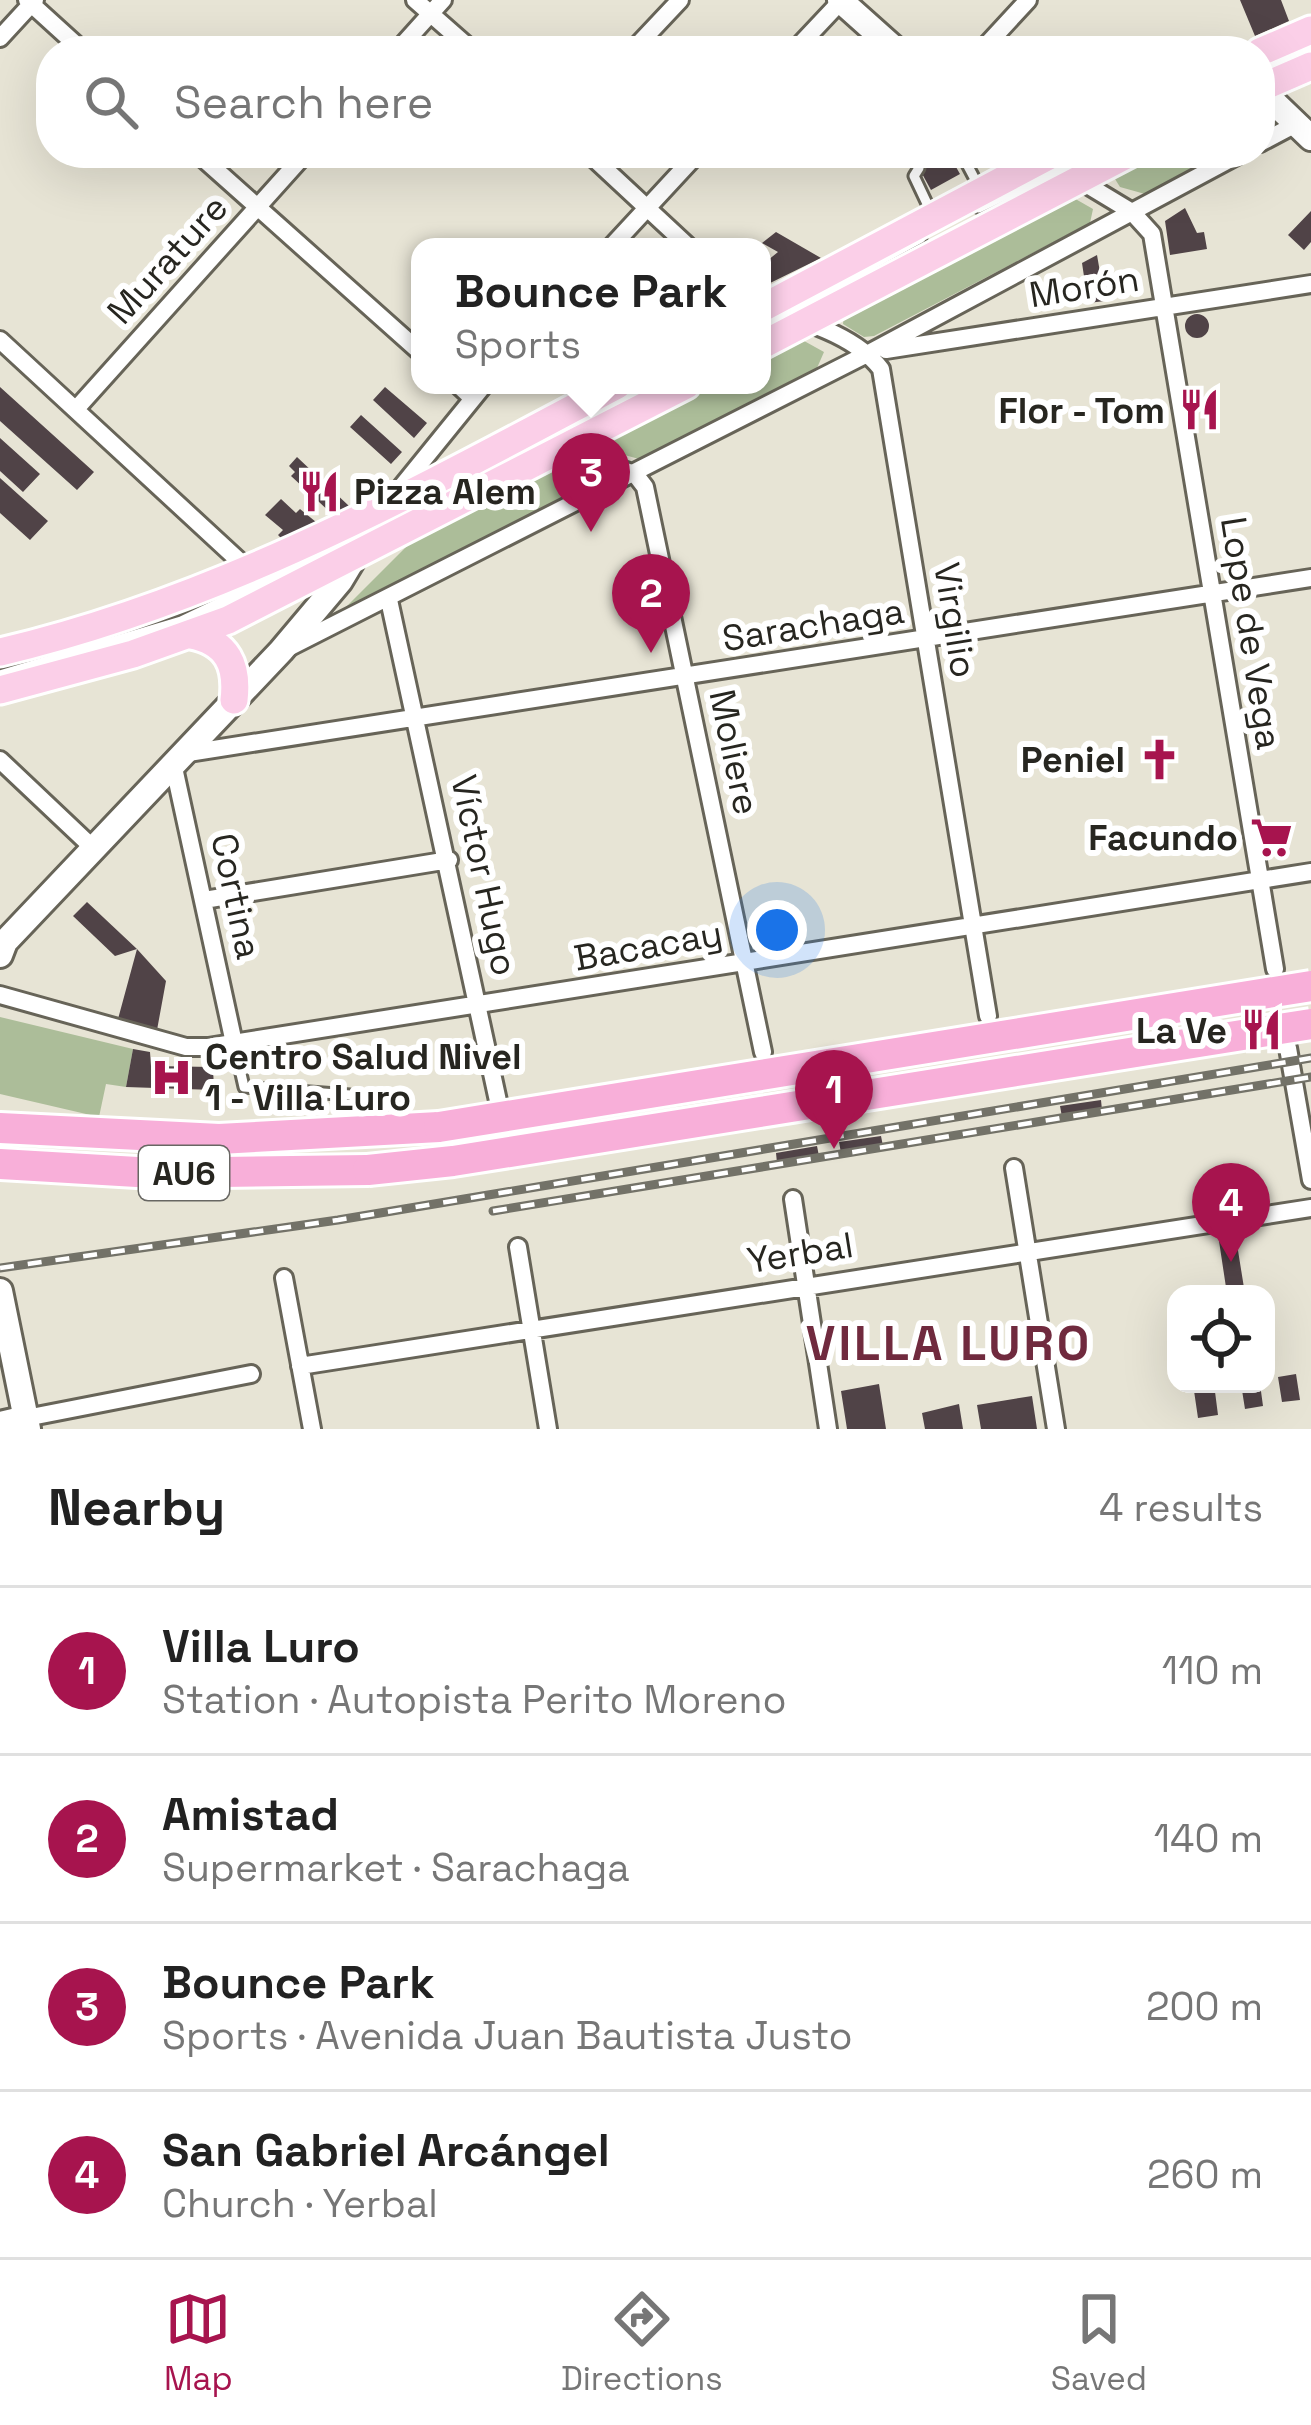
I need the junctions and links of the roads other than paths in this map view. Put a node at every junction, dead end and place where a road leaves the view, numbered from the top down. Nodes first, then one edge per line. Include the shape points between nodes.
1 (416, 0) edge
2 (680, 0) edge
3 (841, 0) edge
4 (1028, 0) edge
5 (31, 1) edge
6 (437, 7) edge
7 (1311, 30) edge
8 (67, 36) edge
9 (411, 36) edge
10 (461, 36) edge
11 (646, 36) edge
12 (808, 36) edge
13 (881, 36) edge
14 (995, 36) edge
15 (0, 38) edge
16 (1275, 46) edge
17 (1311, 47) edge
18 (1275, 63) edge
19 (1311, 66) edge
20 (1275, 82) edge
21 (1275, 103) edge
22 (1303, 131) edge
23 (214, 168) edge
24 (293, 168) edge
25 (604, 168) edge
26 (684, 168) edge
27 (919, 168) dead end
28 (970, 168) edge
29 (1038, 168) edge
30 (1040, 168) edge
31 (1051, 168) edge
32 (1214, 168) edge
33 (984, 190) junction
34 (647, 207) junction
35 (258, 208) junction
36 (1132, 212) junction
37 (933, 217) junction
38 (618, 238) edge
39 (680, 238) edge
40 (1311, 284) edge
41 (1165, 307) junction
42 (773, 314) edge
43 (0, 340) edge
44 (411, 344) edge
45 (867, 354) junction
46 (467, 394) edge
47 (601, 394) edge
48 (630, 394) edge
49 (669, 394) edge
50 (77, 409) junction
51 (562, 450) junction
52 (635, 474) junction
53 (377, 519) junction
54 (356, 557) junction
55 (249, 570) junction
56 (1311, 578) edge
57 (1213, 594) junction
58 (389, 600) junction
59 (191, 635) junction
60 (926, 639) junction
61 (281, 651) junction
62 (0, 652) edge
63 (0, 674) edge
64 (686, 677) junction
65 (0, 690) edge
66 (234, 700) junction
67 (417, 718) junction
68 (178, 758) junction
69 (0, 760) edge
70 (92, 847) junction
71 (449, 860) junction
72 (1311, 872) edge
73 (1260, 881) junction
74 (204, 900) junction
75 (973, 926) junction
76 (2, 947) edge
77 (744, 962) junction
78 (1275, 969) dead end
79 (1311, 986) edge
80 (0, 995) edge
81 (480, 1007) junction
82 (988, 1016) dead end
83 (1311, 1024) edge
84 (234, 1043) junction
85 (1288, 1048) dead end
86 (763, 1052) dead end
87 (350, 1095) dead end
88 (0, 1128) edge
89 (0, 1164) edge
90 (511, 1164) dead end
91 (1015, 1168) dead end
92 (1311, 1180) edge
93 (793, 1199) dead end
94 (1311, 1208) edge
95 (518, 1247) dead end
96 (1028, 1254) junction
97 (284, 1278) dead end
98 (806, 1286) junction
99 (0, 1291) edge
100 (531, 1331) junction
101 (299, 1366) junction
102 (251, 1374) dead end
103 (0, 1424) edge
104 (27, 1424) edge
105 (312, 1429) edge
106 (548, 1429) edge
107 (828, 1429) edge
108 (1056, 1429) edge

1 - 6 street
2 - 11 street
3 - 12 street
3 - 13 street
4 - 14 street
5 - 8 street
5 - 15 street
6 - 9 street
6 - 10 street
7 - 16 main road
17 - 18 lane
19 - 20 main road
21 - 22 street
23 - 35 street
24 - 35 street, Murature
25 - 34 street
26 - 34 street
27 - 37 lane via 914,176
28 - 33 lane
29 - 33 main road
30 - 42 main road
31 - 36 street
32 - 36 street
33 - 37 main road
34 - 38 street
34 - 39 street
35 - 44 street
35 - 50 street, Murature
36 - 41 street, Lope de Vega via 1149,225
36 - 45 street
37 - 42 main road
40 - 41 street, Morón
41 - 45 street, Morón
41 - 57 street, Lope de Vega
42 - 45 street
43 - 50 street
45 - 52 street
45 - 60 street, Virgilio via 884,382
46 - 53 street
47 - 53 main road
48 - 53 lane
49 - 51 main road
50 - 55 street
51 - 52 street
51 - 54 main road
52 - 58 street
52 - 64 street, Moliere via 645,487
53 - 54 street
53 - 55 main road
53 - 63 lane via 218,606
54 - 59 main road
54 - 61 street
55 - 62 main road via 152,610
56 - 57 street, Sarachaga
57 - 60 street, Sarachaga
57 - 73 street, Lope de Vega
58 - 61 street
58 - 67 street, Víctor Hugo
59 - 65 main road
59 - 66 main road via 226,652
60 - 64 street, Sarachaga
60 - 75 street, Virgilio
61 - 66 street
64 - 67 street, Sarachaga
64 - 77 street, Moliere
66 - 68 street
67 - 68 street, Sarachaga
67 - 71 street, Víctor Hugo
68 - 70 street
68 - 74 street, Cortina
69 - 70 street
70 - 76 street
71 - 74 street
71 - 81 street, Víctor Hugo
72 - 73 street, Bacacay
73 - 75 street, Bacacay
73 - 78 street, Lope de Vega
74 - 84 street, Cortina
75 - 77 street, Bacacay
75 - 82 street, Virgilio
77 - 81 street, Bacacay
77 - 86 street, Moliere
79 - 88 highway, AU6, bridge via 439,1127 219,1139
80 - 84 street, Bacacay via 186,1047
81 - 84 street, Bacacay
81 - 90 street, Víctor Hugo
83 - 89 highway, AU6, bridge via 453,1161 178,1173
84 - 87 lane via 244,1088
85 - 92 street
91 - 96 street
93 - 98 street
94 - 96 street, Yerbal
95 - 100 street
96 - 98 street, Yerbal
96 - 108 street
97 - 101 street
98 - 100 street, Yerbal
98 - 107 street
99 - 104 street
100 - 101 street, Yerbal
100 - 106 street
101 - 105 street
102 - 104 street
103 - 104 street

